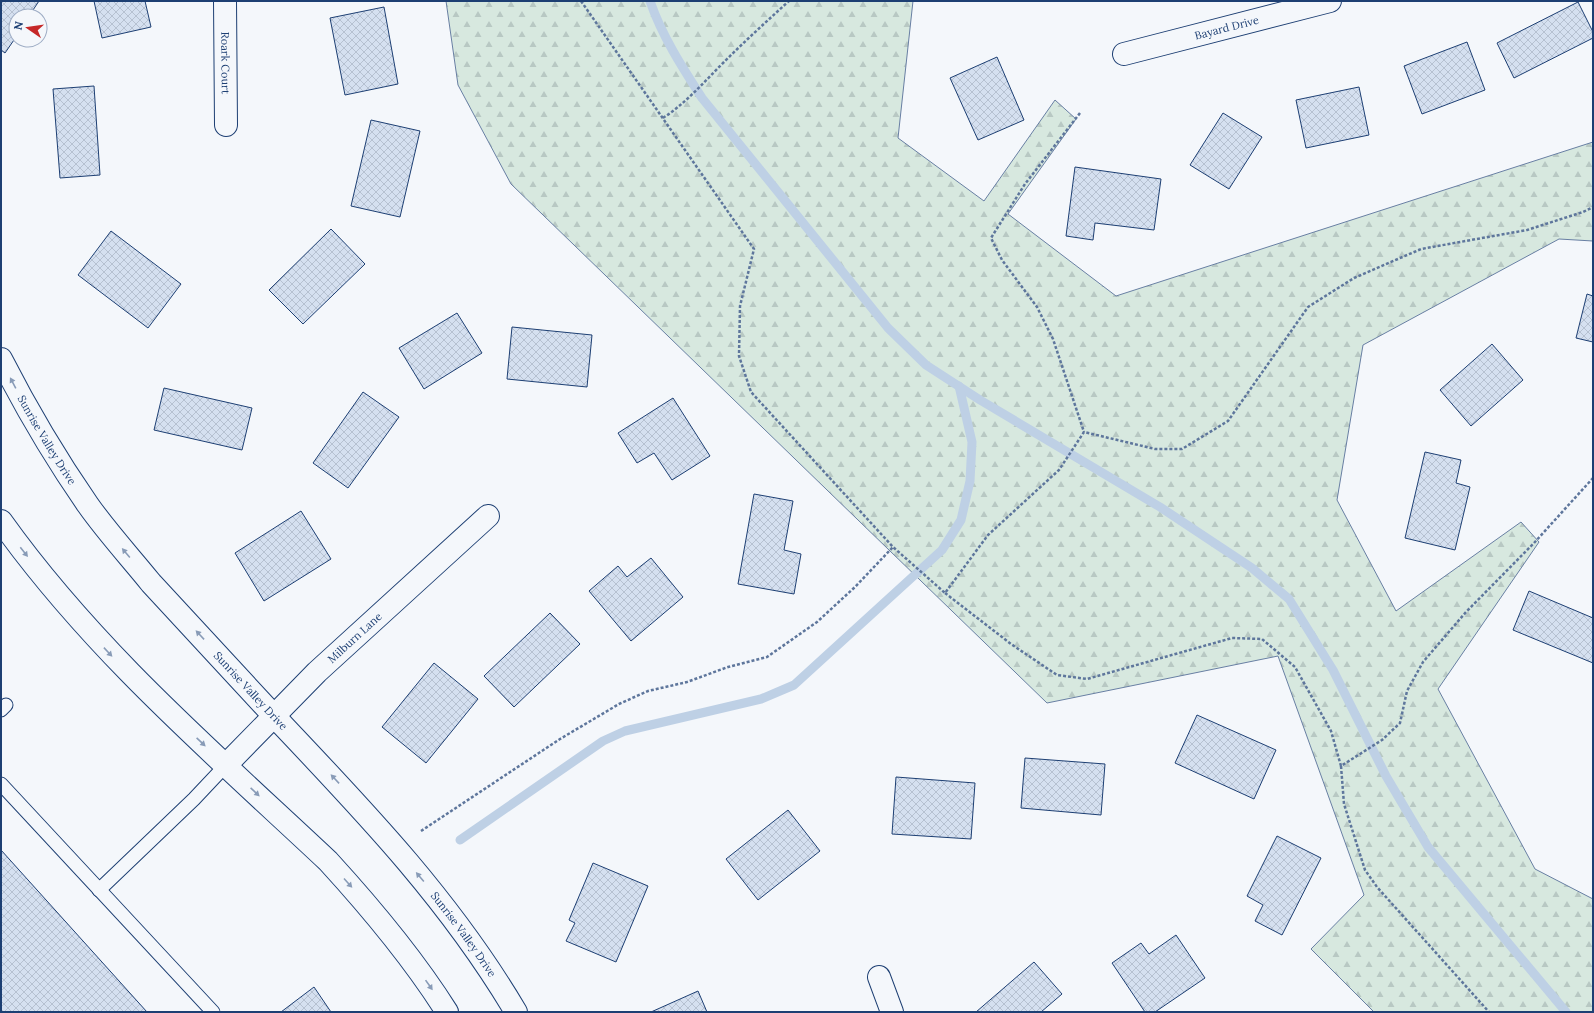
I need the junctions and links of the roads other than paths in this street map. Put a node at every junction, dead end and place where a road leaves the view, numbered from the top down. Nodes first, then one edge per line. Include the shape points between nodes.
1 (225, 1) edge
2 (1330, 1) edge
3 (1124, 54) dead end
4 (226, 125) dead end
5 (1, 359) edge
6 (488, 516) dead end
7 (1, 521) edge
8 (274, 715) junction
9 (226, 765) junction
10 (1, 784) edge
11 (99, 890) junction
12 (880, 977) dead end
13 (213, 1012) edge
14 (447, 1012) edge
15 (516, 1012) edge
16 (892, 1012) edge

1 - 4 main road, Roark Court
2 - 3 main road, Bayard Drive
8 -> 5 main road, Sunrise Valley Drive via 151,583 89,506 39,429
6 - 8 main road, Milburn Lane via 317,672
7 -> 9 main road via 85,627
8 - 9 main road, Milburn Lane
15 -> 8 main road, Sunrise Valley Drive via 471,940 435,894 361,807
9 - 11 lane via 194,800
9 -> 14 main road via 328,861 358,894 417,968
10 - 11 lane
11 - 13 lane
12 - 16 main road

